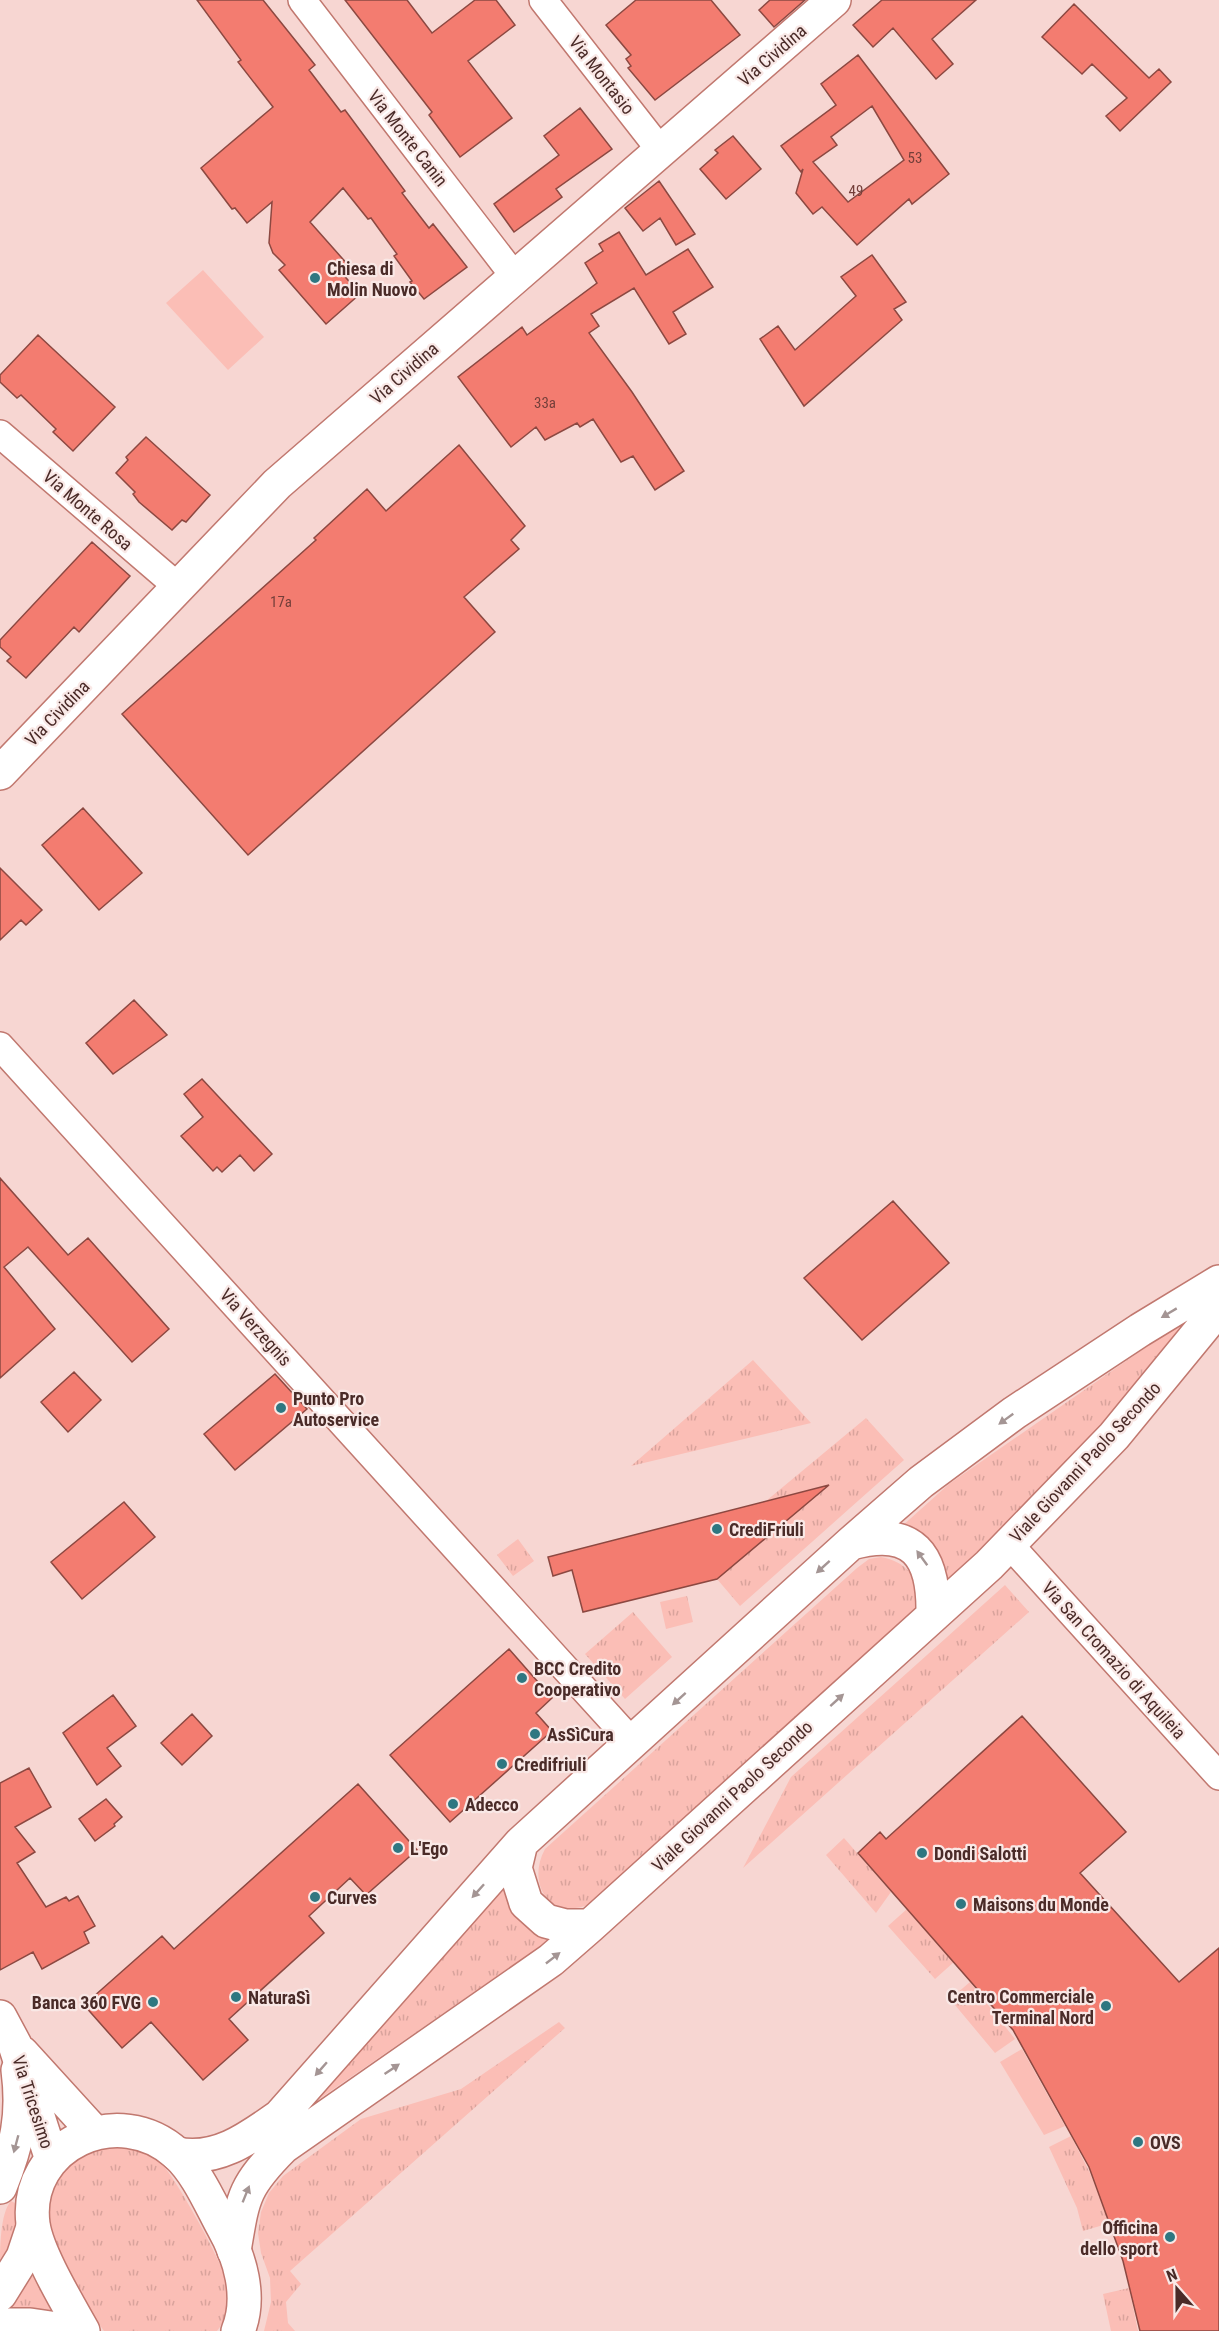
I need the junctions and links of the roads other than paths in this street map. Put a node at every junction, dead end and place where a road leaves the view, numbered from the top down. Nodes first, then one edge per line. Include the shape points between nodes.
1 (302, 0) edge
2 (543, 0) edge
3 (834, 0) edge
4 (661, 151) junction
5 (515, 277) junction
6 (0, 434) edge
7 (177, 586) junction
8 (0, 773) edge
9 (0, 1046) edge
10 (1219, 1282) edge
11 (1219, 1308) edge
12 (851, 1543) junction
13 (1009, 1544) junction
14 (933, 1614) junction
15 (632, 1742) junction
16 (1219, 1776) edge
17 (520, 1843) junction
18 (590, 1926) junction
19 (8, 2031) edge
20 (94, 2132) junction
21 (177, 2154) junction
22 (52, 2160) junction
23 (0, 2187) edge
24 (33, 2227) junction
25 (234, 2251) junction
26 (0, 2294) edge
27 (0, 2325) edge
28 (71, 2331) edge
29 (83, 2331) edge
30 (238, 2331) edge

1 - 5 street, Via Monte Canin
2 - 4 street, Via Montasio
3 - 4 main road, Via Cividina
4 - 5 main road, Via Cividina
5 - 7 main road, Via Cividina via 277,484
6 - 7 street, Via Monte Rosa
7 - 8 main road, Via Cividina
9 - 15 street, Via Verzegnis
10 -> 12 main road via 1014,1413 921,1482
11 - 13 main road, Viale Giovanni Paolo Secondo via 1114,1437
14 -> 12 main road via 934,1585 928,1566 915,1548 894,1538 870,1537
12 -> 15 main road
13 - 14 main road, Viale Giovanni Paolo Secondo
13 - 16 street, Via San Cromazio di Aquileia
18 -> 14 main road, Viale Giovanni Paolo Secondo
15 - 17 main road
17 - 18 main road via 515,1868 526,1902 546,1921
17 -> 21 main road via 280,2116 243,2142 224,2150 191,2157
25 -> 18 main road, Viale Giovanni Paolo Secondo via 242,2201 251,2181 283,2147 551,1960
19 - 20 main road, Via Tricesimo
19 - 22 main road, Via Tricesimo
19 -> 23 main road via 21,2094 20,2129
20 - 21 main road via 120,2130 153,2139
20 - 22 main road via 69,2142
21 - 25 main road via 195,2177
22 - 24 main road via 39,2177 33,2194
24 - 26 main road via 22,2257
24 - 29 main road
25 - 30 main road via 245,2298
27 - 28 main road

